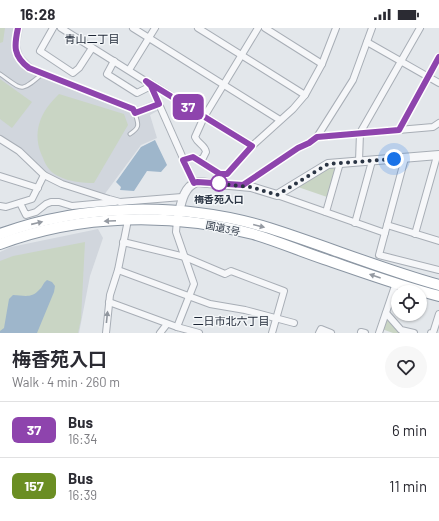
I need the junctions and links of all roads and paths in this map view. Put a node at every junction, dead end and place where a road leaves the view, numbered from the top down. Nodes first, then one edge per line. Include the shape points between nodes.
1 (18, 28) edge
2 (53, 28) edge
3 (61, 28) edge
4 (133, 28) edge
5 (154, 28) edge
6 (198, 28) edge
7 (258, 28) edge
8 (264, 28) edge
9 (329, 28) edge
10 (372, 28) edge
11 (420, 28) edge
12 (336, 30) edge
13 (149, 37) junction
14 (367, 42) junction
15 (92, 48) junction
16 (242, 54) junction
17 (439, 57) edge
18 (114, 62) junction
19 (401, 62) junction
20 (322, 64) junction
21 (129, 70) junction
22 (0, 74) edge
23 (42, 74) junction
24 (428, 77) junction
25 (146, 81) junction
26 (439, 83) edge
27 (224, 84) junction
28 (151, 86) junction
29 (305, 95) junction
30 (159, 104) junction
31 (135, 113) junction
32 (204, 117) junction
33 (280, 120) junction
34 (439, 123) edge
35 (399, 130) junction
36 (360, 133) junction
37 (130, 134) dead end
38 (317, 137) junction
39 (0, 139) edge
40 (252, 146) junction
41 (438, 156) edge
42 (405, 158) junction
43 (183, 160) junction
44 (198, 160) junction
45 (359, 161) junction
46 (372, 161) junction
47 (340, 163) junction
48 (44, 175) junction
49 (0, 176) edge
50 (194, 183) junction
51 (243, 185) junction
52 (38, 188) junction
53 (277, 195) junction
54 (182, 198) junction
55 (120, 202) junction
56 (20, 203) junction
57 (0, 206) edge
58 (326, 212) junction
59 (178, 216) junction
60 (128, 220) junction
61 (355, 223) junction
62 (387, 225) junction
63 (385, 233) junction
64 (0, 234) edge
65 (415, 234) junction
66 (439, 241) edge
67 (123, 242) junction
68 (0, 244) edge
69 (185, 257) junction
70 (439, 268) edge
71 (118, 270) junction
72 (396, 283) junction
73 (439, 285) edge
74 (439, 296) edge
75 (189, 297) junction
76 (109, 302) junction
77 (386, 313) junction
78 (439, 314) edge
79 (276, 319) junction
80 (294, 323) dead end
81 (167, 324) junction
82 (177, 327) junction
83 (106, 333) edge
84 (160, 333) edge
85 (198, 333) edge
86 (272, 333) edge
87 (319, 333) edge
88 (331, 333) edge
89 (379, 333) edge
90 (410, 333) edge
91 (432, 333) edge

1 - 23 lane via 15,44 19,57 29,68
2 - 15 street via 40,51 73,73
3 - 15 street
4 - 13 street
5 - 13 street
6 - 16 street
7 - 16 street
8 - 20 street
9 - 12 street
10 - 14 street
11 - 19 street
12 - 20 street
13 - 21 street
13 - 27 street
14 - 19 street
14 - 38 street via 353,80
15 - 18 street
16 - 27 street
16 - 29 street
17 - 24 street
18 - 21 street
18 - 28 street via 107,74 137,92
19 - 24 street
19 - 36 street
20 - 29 street
21 - 25 street
22 - 23 lane via 22,88 27,87
23 - 31 lane via 133,109
24 - 26 street
24 - 35 street
25 - 28 street
25 - 32 street
27 - 32 street
27 - 33 street
28 - 30 street
29 - 33 street
30 - 31 lane
30 - 43 street
31 - 37 lane via 138,126
32 - 40 street
32 - 44 street via 195,137 206,152 203,158
33 - 40 street
34 - 35 street via 433,127
35 - 36 street
36 - 38 street
36 - 45 street
38 - 51 street
39 - 48 street via 19,151
40 - 44 street via 227,174 220,174
41 - 42 street
41 - 65 street
42 - 46 street
42 - 62 street
43 - 44 street via 191,157
43 - 50 street
45 - 46 street
45 - 47 street
46 - 61 street
47 - 53 street via 328,164
47 - 58 street
48 - 52 street
48 - 55 street via 62,184
49 - 52 street
50 - 51 street
50 - 54 street
51 - 53 street
52 - 56 street via 32,198
53 - 58 street
54 - 55 street
54 - 59 street
55 - 56 street via 72,206 52,202 26,215
56 - 57 street
58 - 61 street
59 - 60 highway, 国道3号
64 -> 59 highway, 国道3号 via 66,216 103,211 128,210
59 - 69 street via 176,232
72 -> 59 highway, 国道3号 via 253,234
59 -> 73 highway, 国道3号 via 206,214 269,228
60 - 67 street
60 -> 68 highway, 国道3号 via 68,226
61 - 63 street
62 - 63 street
62 - 65 street
63 - 70 street via 379,255
65 - 66 street
67 - 69 street
67 - 71 street
69 - 75 street via 194,284
69 - 79 street via 226,274 231,271 284,291
71 - 75 street
71 - 76 street
72 - 74 highway, 国道3号
72 - 77 street
75 - 79 street
75 - 82 street
76 - 81 street
83 -> 76 street
77 - 89 street
77 - 90 street via 401,330
78 - 91 street
79 - 80 street
79 - 86 street
81 - 82 street
81 - 84 street
82 - 85 street
87 - 88 street via 321,329

